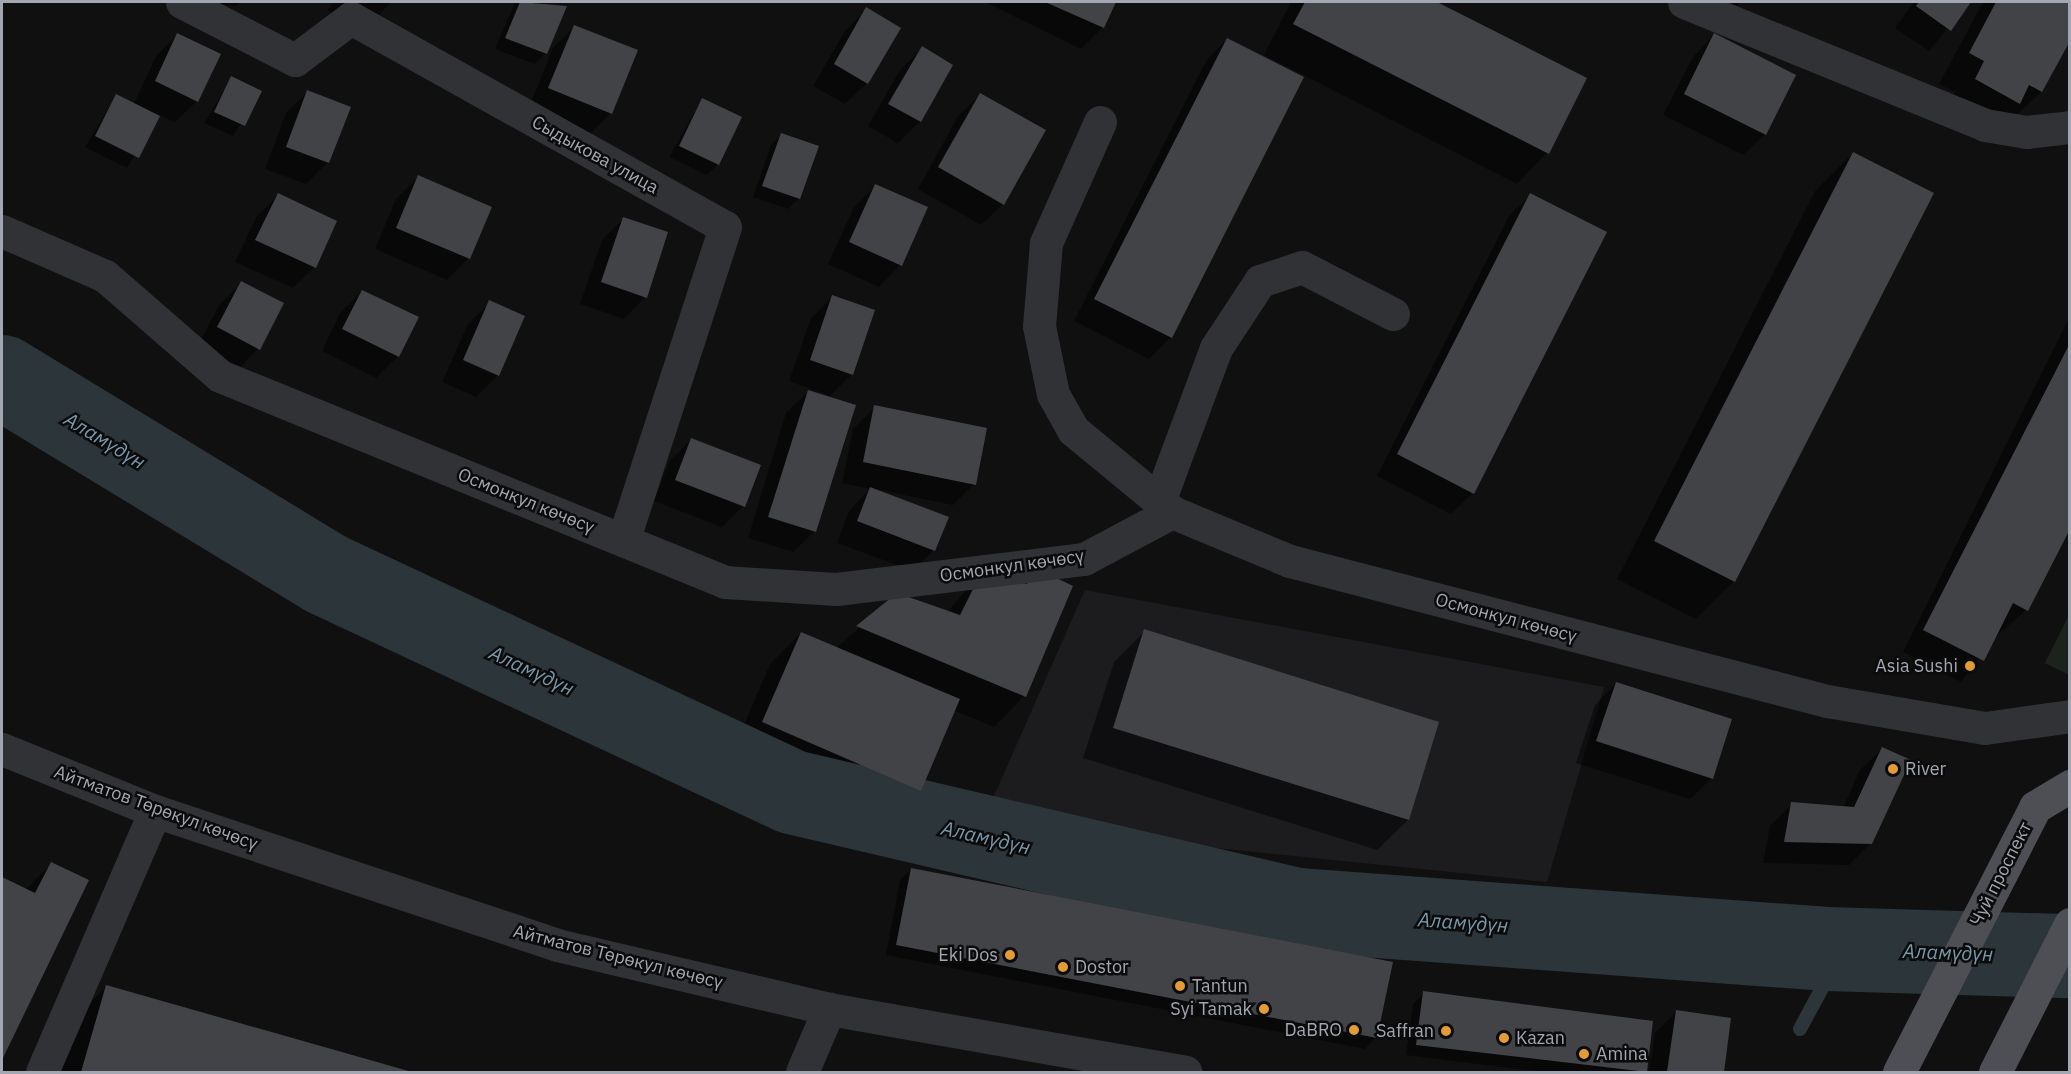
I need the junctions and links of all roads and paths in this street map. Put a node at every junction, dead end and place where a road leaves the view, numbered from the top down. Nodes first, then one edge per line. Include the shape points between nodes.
1 (182, 2) edge
2 (1684, 2) edge
3 (1100, 122) dead end
4 (2070, 126) edge
5 (2, 231) edge
6 (1393, 314) dead end
7 (1166, 506) junction
8 (623, 540) junction
9 (2070, 716) edge
10 (2, 749) edge
11 (2070, 786) edge
12 (155, 811) junction
13 (2070, 924) edge
14 (829, 1009) junction
15 (1903, 1065) edge
16 (1998, 1066) edge
17 (42, 1072) edge
18 (801, 1072) edge
19 (1185, 1072) edge

1 - 8 street, Сыдыкова улица via 295,60 351,18 725,227
2 - 4 street via 1985,125 2025,132
3 - 7 street via 1046,243 1039,326 1053,394 1073,430
5 - 8 street, Осмонкул көчөсү via 105,276 220,376
6 - 7 street via 1302,267 1260,281 1216,348
7 - 8 street, Осмонкул көчөсү via 1084,559 836,589 725,582
7 - 9 street, Осмонкул көчөсү via 1290,561 1827,701 1984,728
10 - 12 street, Айтматов Төрөкул көчөсү
11 - 15 main road, Чуй проспект via 2035,807
12 - 14 street, Айтматов Төрөкул көчөсү via 557,945
12 - 17 street
13 - 16 main road
14 - 18 street
14 - 19 street, Айтматов Төрөкул көчөсү

